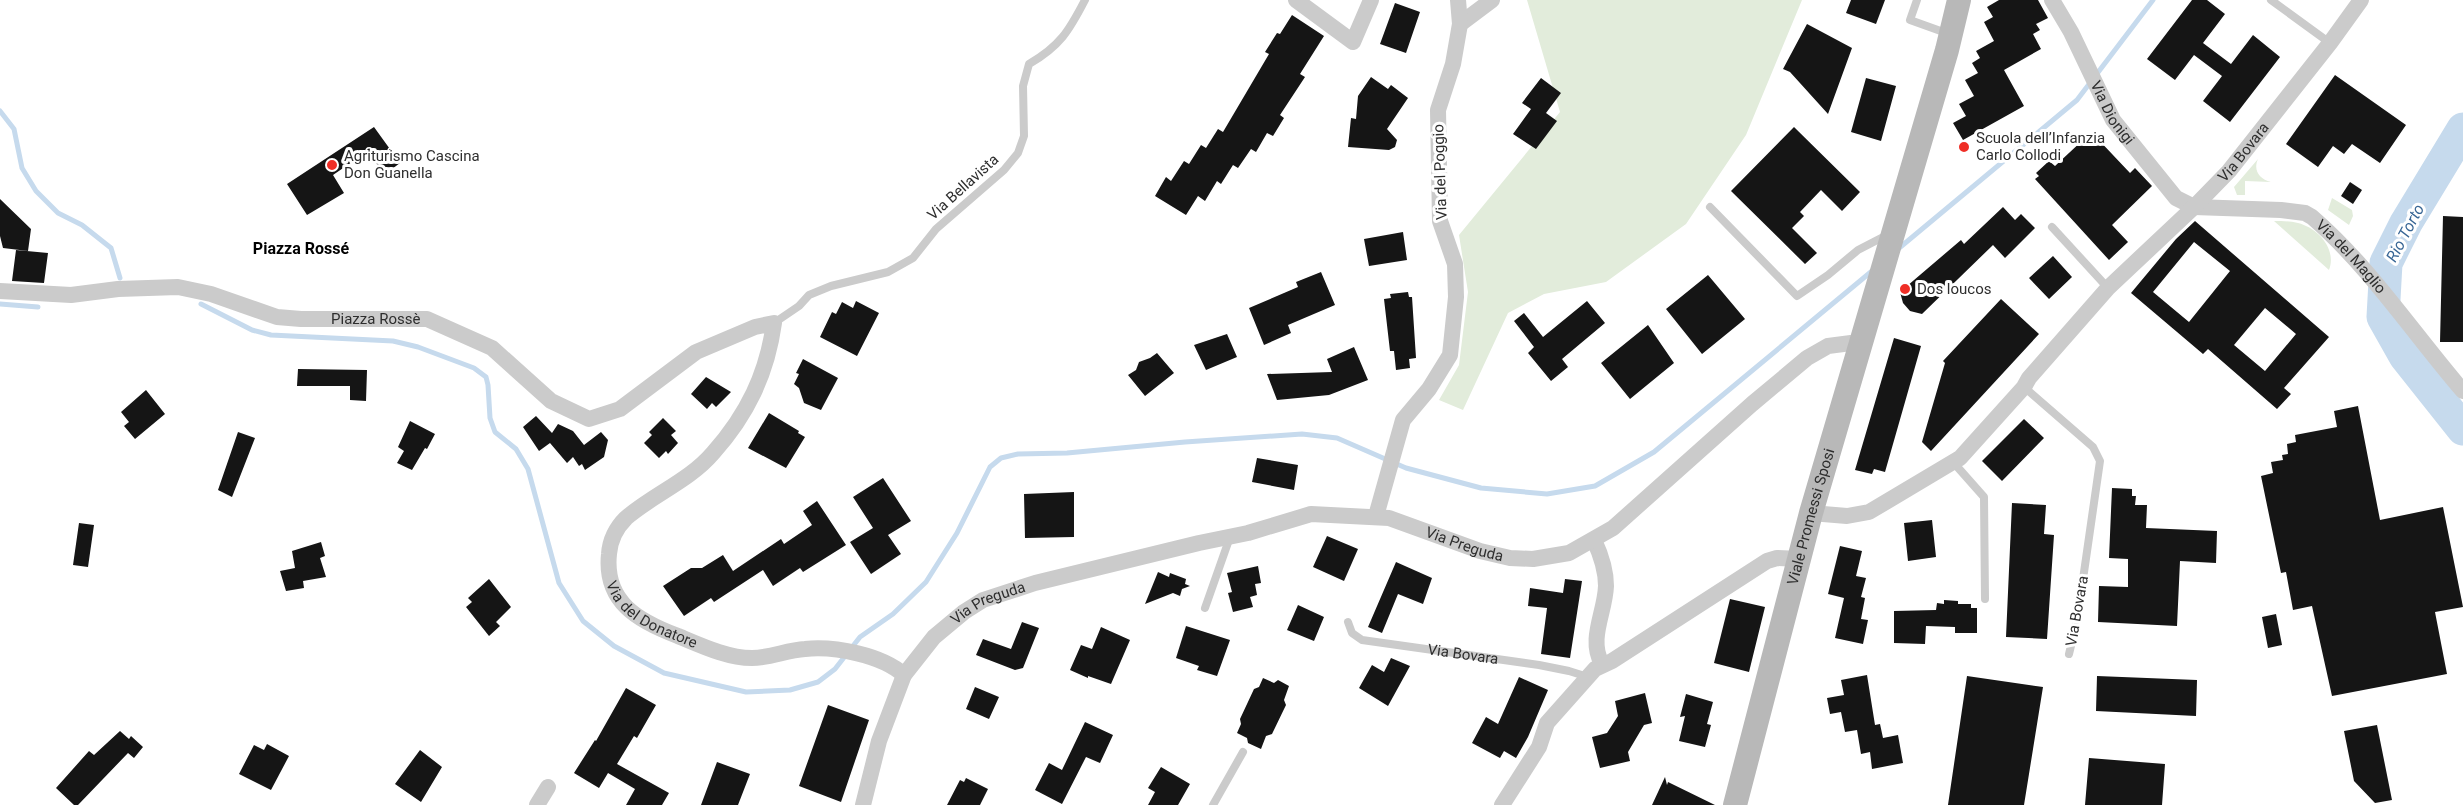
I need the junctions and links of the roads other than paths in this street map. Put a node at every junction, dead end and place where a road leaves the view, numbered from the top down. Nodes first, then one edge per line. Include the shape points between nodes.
1 (1085, 0) edge
2 (1296, 0) edge
3 (1371, 0) edge
4 (1458, 0) edge
5 (1492, 0) edge
6 (1917, 0) edge
7 (1959, 0) edge
8 (2052, 0) edge
9 (2271, 0) edge
10 (2361, 0) edge
11 (1460, 24) junction
12 (1951, 35) junction
13 (2330, 43) junction
14 (1710, 207) dead end
15 (2194, 207) junction
16 (2052, 227) dead end
17 (1892, 238) junction
18 (2108, 288) junction
19 (0, 291) edge
20 (774, 323) junction
21 (1861, 345) junction
22 (2024, 387) junction
23 (2463, 391) edge
24 (1953, 462) junction
25 (1812, 513) junction
26 (1376, 516) junction
27 (1230, 537) junction
28 (1594, 540) junction
29 (1800, 559) junction
30 (1986, 599) dead end
31 (1205, 608) dead end
32 (1348, 622) dead end
33 (2069, 654) dead end
34 (1602, 664) junction
35 (904, 675) junction
36 (1588, 677) junction
37 (1243, 752) dead end
38 (548, 787) dead end
39 (537, 805) edge
40 (863, 805) edge
41 (1213, 805) edge
42 (1502, 805) edge
43 (1735, 805) edge

1 - 20 lane, Via Bellavista via 1062,40 1029,64 1023,86 1024,136 1018,153 1004,170 936,228 913,258 888,272 831,286 809,296
2 - 3 street via 1353,42
4 - 11 street, Via del Poggio
5 - 11 street
6 - 12 lane via 1910,20
7 - 12 main road, Viale Promessi Sposi
8 - 15 street, Via Dionigi via 2113,120 2176,198
9 - 13 lane
10 - 13 street, Via Bovara
11 - 26 street, Via del Poggio via 1453,64 1438,110 1440,221 1455,264 1450,355 1403,420
12 - 17 main road, Viale Promessi Sposi
13 - 15 street, Via Bovara via 2229,171
14 - 17 lane via 1797,296 1858,250
15 - 18 street, Via Bovara
15 - 23 street, Via del Maglio via 2305,213 2358,263
16 - 18 lane
17 - 21 main road, Viale Promessi Sposi
18 - 22 street, Via Bovara
19 - 20 street, Piazza Rossè via 71,294 178,287 277,317 427,319 492,348 551,401 589,419 620,409 696,352
20 - 35 street, Via del Donatore via 761,378 748,407 695,470 624,520 615,531 609,549 609,578 620,601 636,615 709,648 750,658 803,649 834,649 864,656
21 - 25 main road, Viale Promessi Sposi
21 - 28 street, Via Preguda via 1828,346 1807,358 1613,528
22 - 24 street, Via Bovara
22 - 33 lane, Via Bovara via 2093,447 2100,461
24 - 25 street, Via Bovara via 1869,512 1847,516
24 - 30 lane via 1984,496
25 - 29 main road, Viale Promessi Sposi
26 - 27 street, Via Preguda via 1311,514
26 - 28 street, Via Preguda via 1408,523 1480,551 1518,559 1569,553
27 - 31 lane
27 - 35 street, Via Preguda via 983,600 934,637
28 - 34 street via 1604,561 1606,586 1594,644
29 - 34 street via 1767,561
29 - 43 main road, Viale Promessi Sposi
32 - 36 lane, Via Bovara via 1352,633 1362,640 1539,664
34 - 36 street
35 - 40 street, Via Preguda via 879,741
36 - 42 street via 1546,723 1539,747
37 - 41 lane
38 - 39 street

